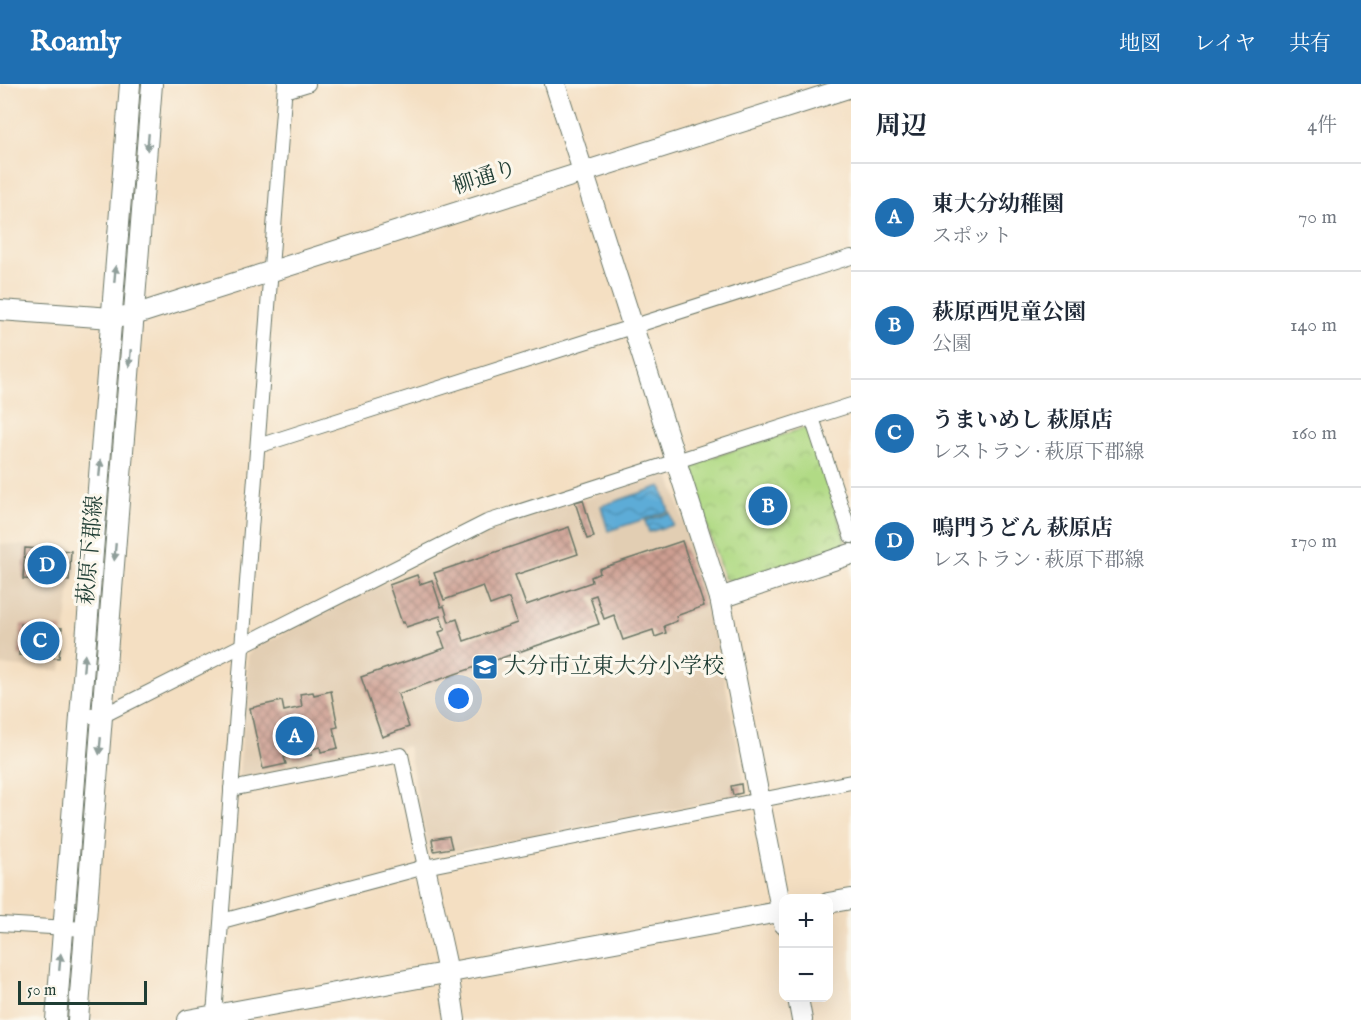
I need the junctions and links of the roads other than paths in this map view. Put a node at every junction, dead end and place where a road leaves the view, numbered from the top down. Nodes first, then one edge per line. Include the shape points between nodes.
1 (130, 84) edge
2 (152, 84) edge
3 (308, 84) edge
4 (555, 84) edge
5 (851, 87) edge
6 (285, 88) edge
7 (584, 172) junction
8 (851, 257) edge
9 (271, 272) junction
10 (0, 310) edge
11 (134, 315) junction
12 (112, 318) junction
13 (633, 326) junction
14 (851, 405) edge
15 (812, 418) junction
16 (258, 446) junction
17 (676, 462) junction
18 (851, 536) edge
19 (851, 554) edge
20 (720, 597) junction
21 (242, 647) junction
22 (80, 716) junction
23 (102, 716) junction
24 (851, 782) edge
25 (231, 789) junction
26 (758, 800) junction
27 (425, 867) junction
28 (779, 897) edge
29 (851, 899) edge
30 (833, 902) edge
31 (779, 917) edge
32 (222, 921) junction
33 (0, 924) edge
34 (63, 928) junction
35 (85, 929) junction
36 (448, 972) junction
37 (799, 1002) edge
38 (214, 1015) junction
39 (56, 1020) edge
40 (78, 1020) edge
41 (188, 1020) edge
42 (456, 1020) edge
43 (802, 1020) edge

12 -> 1 street, 萩原下郡線
2 -> 11 street, 萩原下郡線
3 - 6 street
4 - 7 street
5 - 7 street, 柳通り
6 - 9 street
7 - 9 street, 柳通り
7 - 13 street
8 - 13 street
9 - 11 street, 柳通り
9 - 16 street
10 - 12 street, 柳通り
11 - 12 street, 柳通り
11 -> 23 street, 萩原下郡線
22 -> 12 street, 萩原下郡線
13 - 16 street
13 - 17 street
14 - 15 street
15 - 17 street
15 - 18 street
16 - 21 street
17 - 20 street
17 - 21 street via 487,522
19 - 20 street
20 - 26 street
21 - 23 street
21 - 25 street
22 - 23 street
22 - 34 street, 萩原下郡線
23 -> 35 street, 萩原下郡線
24 - 26 street
25 - 27 street via 401,755
25 - 32 street
26 - 27 street
26 - 28 street
27 - 32 street
27 - 36 street
29 - 30 street
31 - 36 street
32 - 38 street
33 - 34 street
34 - 35 street
39 -> 34 street, 萩原下郡線
35 - 40 street, 萩原下郡線
36 - 38 street
36 - 42 street
37 - 43 street
38 - 41 street

